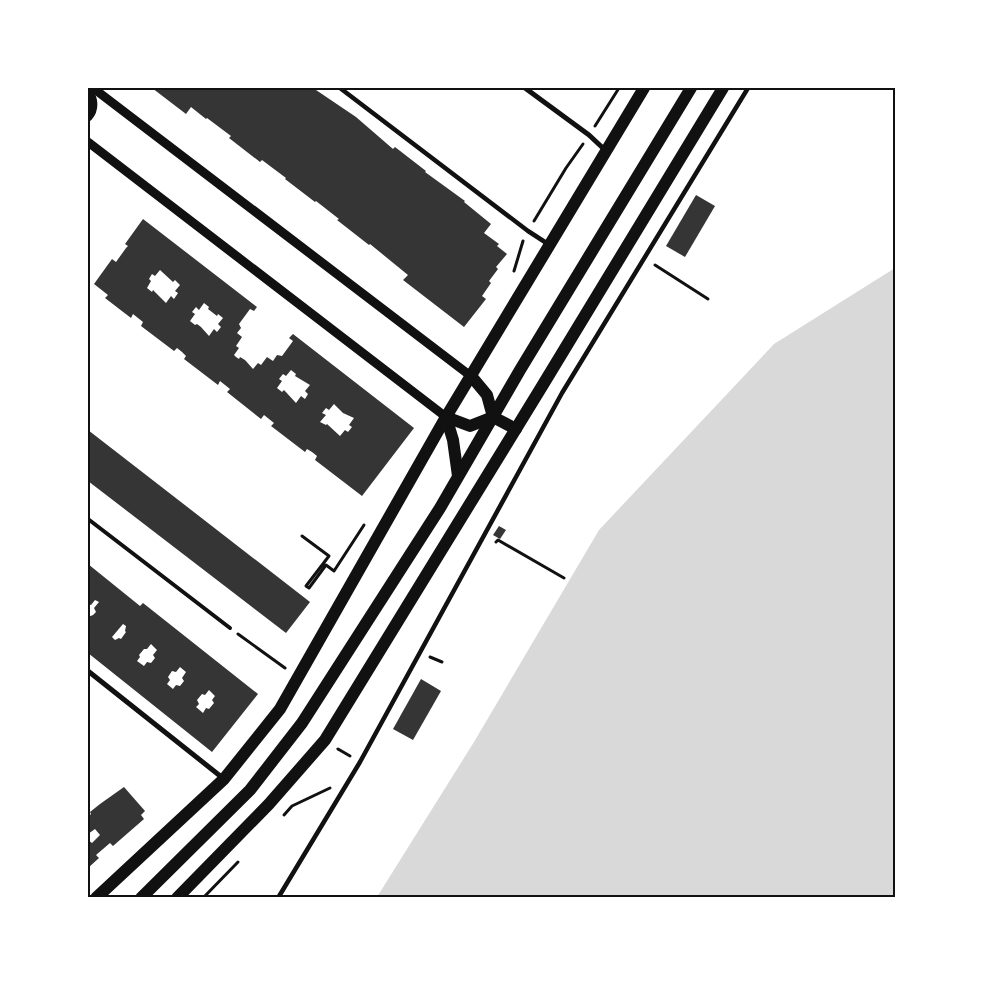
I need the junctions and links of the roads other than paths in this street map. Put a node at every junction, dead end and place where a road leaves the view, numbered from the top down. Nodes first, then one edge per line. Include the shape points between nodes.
1 (340, 88) edge
2 (525, 88) edge
3 (644, 88) edge
4 (691, 88) edge
5 (722, 88) edge
6 (748, 88) edge
7 (90, 89) edge
8 (88, 117) edge
9 (88, 142) edge
10 (605, 150) junction
11 (550, 244) junction
12 (472, 377) junction
13 (446, 417) junction
14 (493, 417) junction
15 (516, 429) junction
16 (458, 476) junction
17 (88, 519) edge
18 (230, 628) road end
19 (88, 671) edge
20 (224, 779) junction
21 (96, 898) edge
22 (141, 898) edge
23 (177, 898) edge
24 (278, 898) edge

1 - 11 street via 528,231
2 - 10 street
3 - 10 main road
4 - 14 main road
5 - 15 main road
6 - 24 street via 562,394 360,762
7 - 8 street via 94,104
7 - 12 street
9 - 13 street
10 - 11 main road
11 - 12 main road
12 - 13 main road
12 - 14 main road via 487,395
13 - 14 main road via 470,426
13 - 16 main road
13 - 20 main road via 280,709
14 - 15 main road
14 - 16 main road
15 - 23 main road via 325,740 269,804
16 - 22 main road via 302,723 250,790
17 - 18 lane
19 - 20 street
20 - 21 main road

